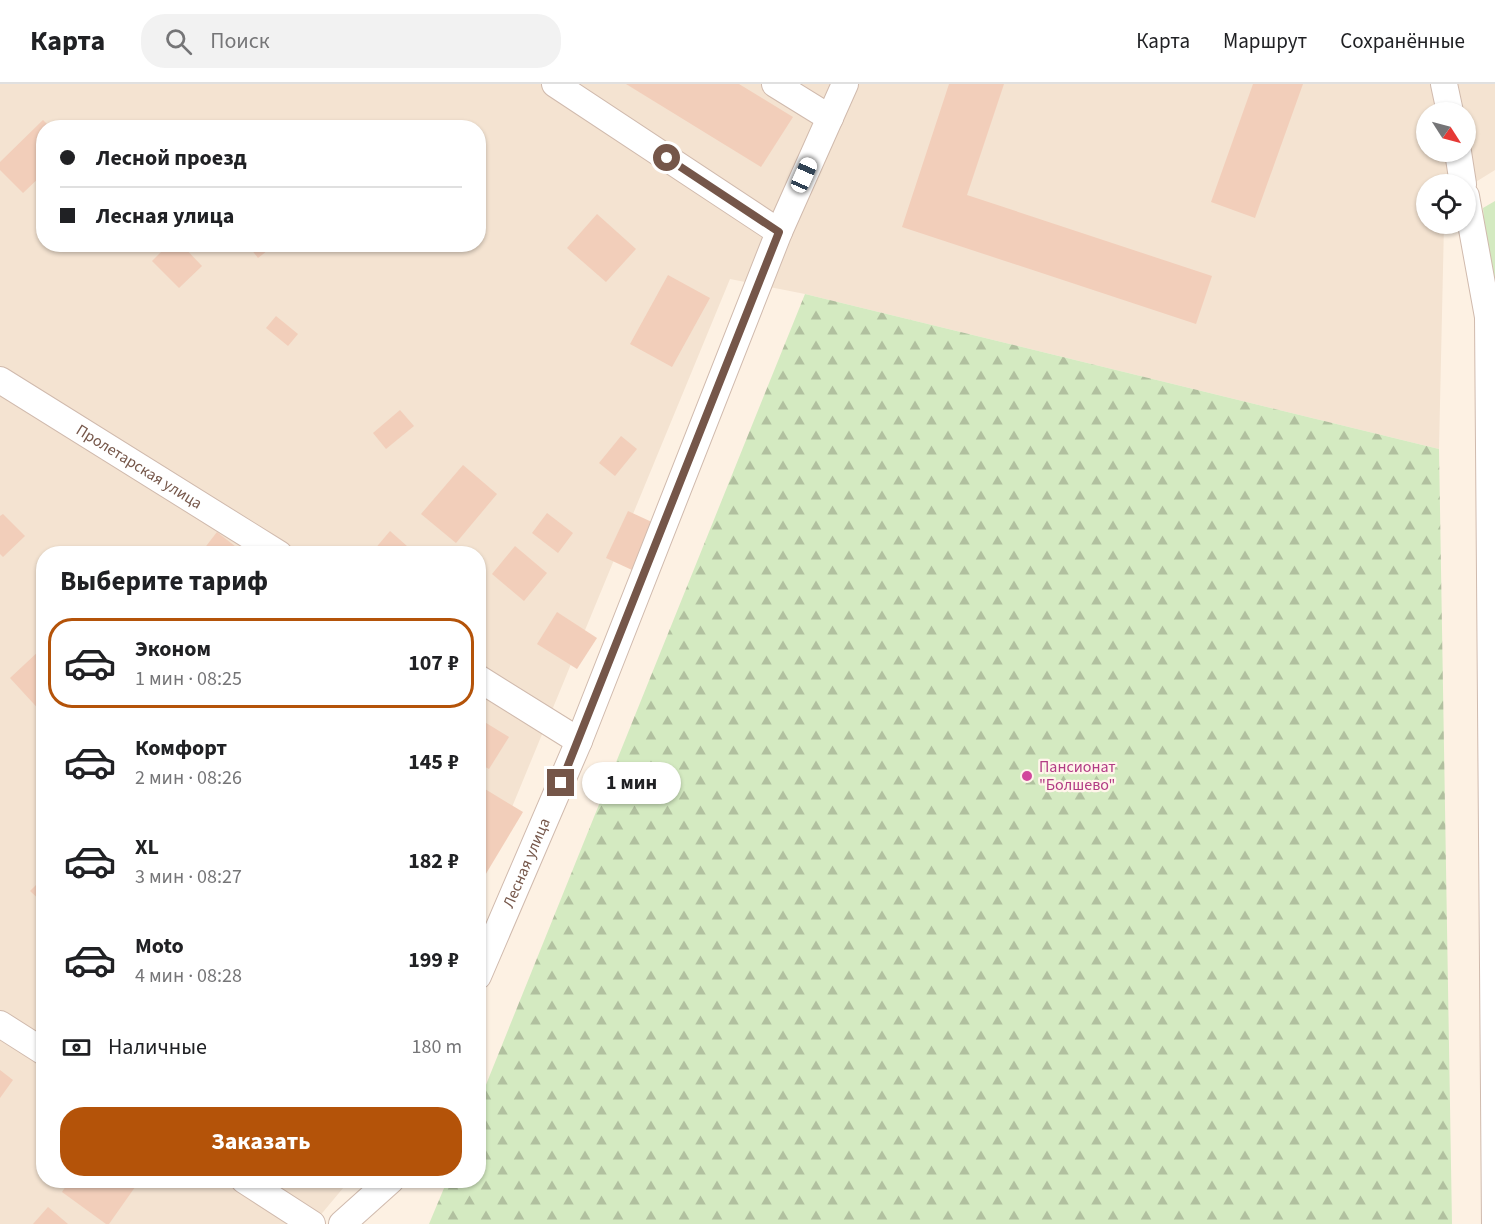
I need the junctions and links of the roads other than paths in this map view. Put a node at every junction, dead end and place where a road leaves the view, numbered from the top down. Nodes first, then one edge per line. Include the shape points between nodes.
1 (555, 84) edge
2 (775, 84) edge
3 (845, 84) edge
4 (1444, 84) edge
5 (1448, 102) edge
6 (830, 118) junction
7 (779, 232) junction
8 (1475, 234) edge
9 (1489, 295) edge
10 (0, 380) edge
11 (266, 546) edge
12 (486, 683) edge
13 (579, 741) junction
14 (486, 957) edge
15 (0, 1024) edge
16 (36, 1047) edge
17 (256, 1188) edge
18 (382, 1188) edge
19 (312, 1224) edge
20 (342, 1224) edge
21 (1495, 1224) edge

1 - 7 street
2 - 6 street
3 - 6 street, Лесная улица
4 - 5 street
6 - 7 street, Лесная улица
7 - 13 street, Лесная улица
8 - 9 street
9 - 21 street
10 - 11 street, Пролетарская улица
12 - 13 street
13 - 14 street, Лесная улица
15 - 16 street
17 - 19 street
18 - 20 street

